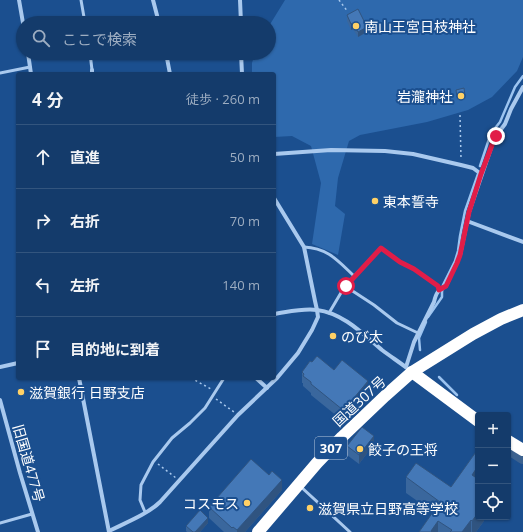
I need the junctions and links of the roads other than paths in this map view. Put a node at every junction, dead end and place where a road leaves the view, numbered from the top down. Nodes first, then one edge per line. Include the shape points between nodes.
1 (19, 0) edge
2 (81, 0) edge
3 (153, 0) edge
4 (240, 0) edge
5 (22, 16) edge
6 (83, 16) edge
7 (157, 16) edge
8 (240, 16) edge
9 (29, 60) edge
10 (91, 60) edge
11 (167, 60) edge
12 (241, 60) edge
13 (30, 67) junction
14 (31, 72) edge
15 (92, 72) edge
16 (170, 72) edge
17 (242, 72) edge
18 (0, 73) edge
19 (523, 86) edge
20 (276, 154) edge
21 (481, 174) junction
22 (276, 201) edge
23 (467, 221) junction
24 (523, 242) edge
25 (304, 247) junction
26 (354, 276) junction
27 (346, 286) junction
28 (441, 289) junction
29 (317, 310) junction
30 (523, 310) edge
31 (329, 313) junction
32 (276, 314) edge
33 (418, 333) junction
34 (16, 363) edge
35 (0, 367) edge
36 (409, 370) junction
37 (276, 379) edge
38 (79, 380) edge
39 (223, 380) edge
40 (258, 380) edge
41 (275, 380) edge
42 (267, 388) junction
43 (0, 400) edge
44 (475, 419) edge
45 (511, 443) edge
46 (523, 450) edge
47 (298, 485) junction
48 (145, 512) junction
49 (32, 514) junction
50 (0, 524) edge
51 (38, 532) edge
52 (109, 532) edge
53 (258, 532) edge
54 (350, 532) edge

1 - 5 street
2 - 6 lane
3 - 7 street
4 - 8 street
9 - 13 street
10 - 15 lane
11 - 16 street
12 - 17 street
13 - 14 street
13 - 18 lane
19 - 21 street via 505,124 496,136
20 - 21 street via 331,150 385,151 461,164
21 - 23 street
22 - 25 street
23 - 24 street
23 - 28 street via 460,255 449,281
25 - 26 lane via 328,253
25 - 29 street
26 - 27 lane
26 - 28 lane via 381,248
27 - 31 lane
27 - 33 lane via 397,323
28 - 33 street via 435,296
29 - 31 street
29 - 32 street
29 - 37 street via 318,317 312,330 298,353
30 - 36 highway, 307 via 472,334
31 - 36 street via 345,321
33 - 36 street
34 - 35 street
36 - 44 highway
36 - 47 highway, 国道307号 / 307
38 - 52 street
39 - 48 lane via 205,408 172,438 153,462 140,485 140,500
40 - 42 street
41 - 42 street
42 - 48 street via 238,415 156,506
43 - 49 street, 旧国道477号
45 - 46 highway
47 - 53 highway, 国道307号 / 307
47 - 54 lane
48 - 52 street
49 - 50 lane
49 - 51 street, 旧国道477号

